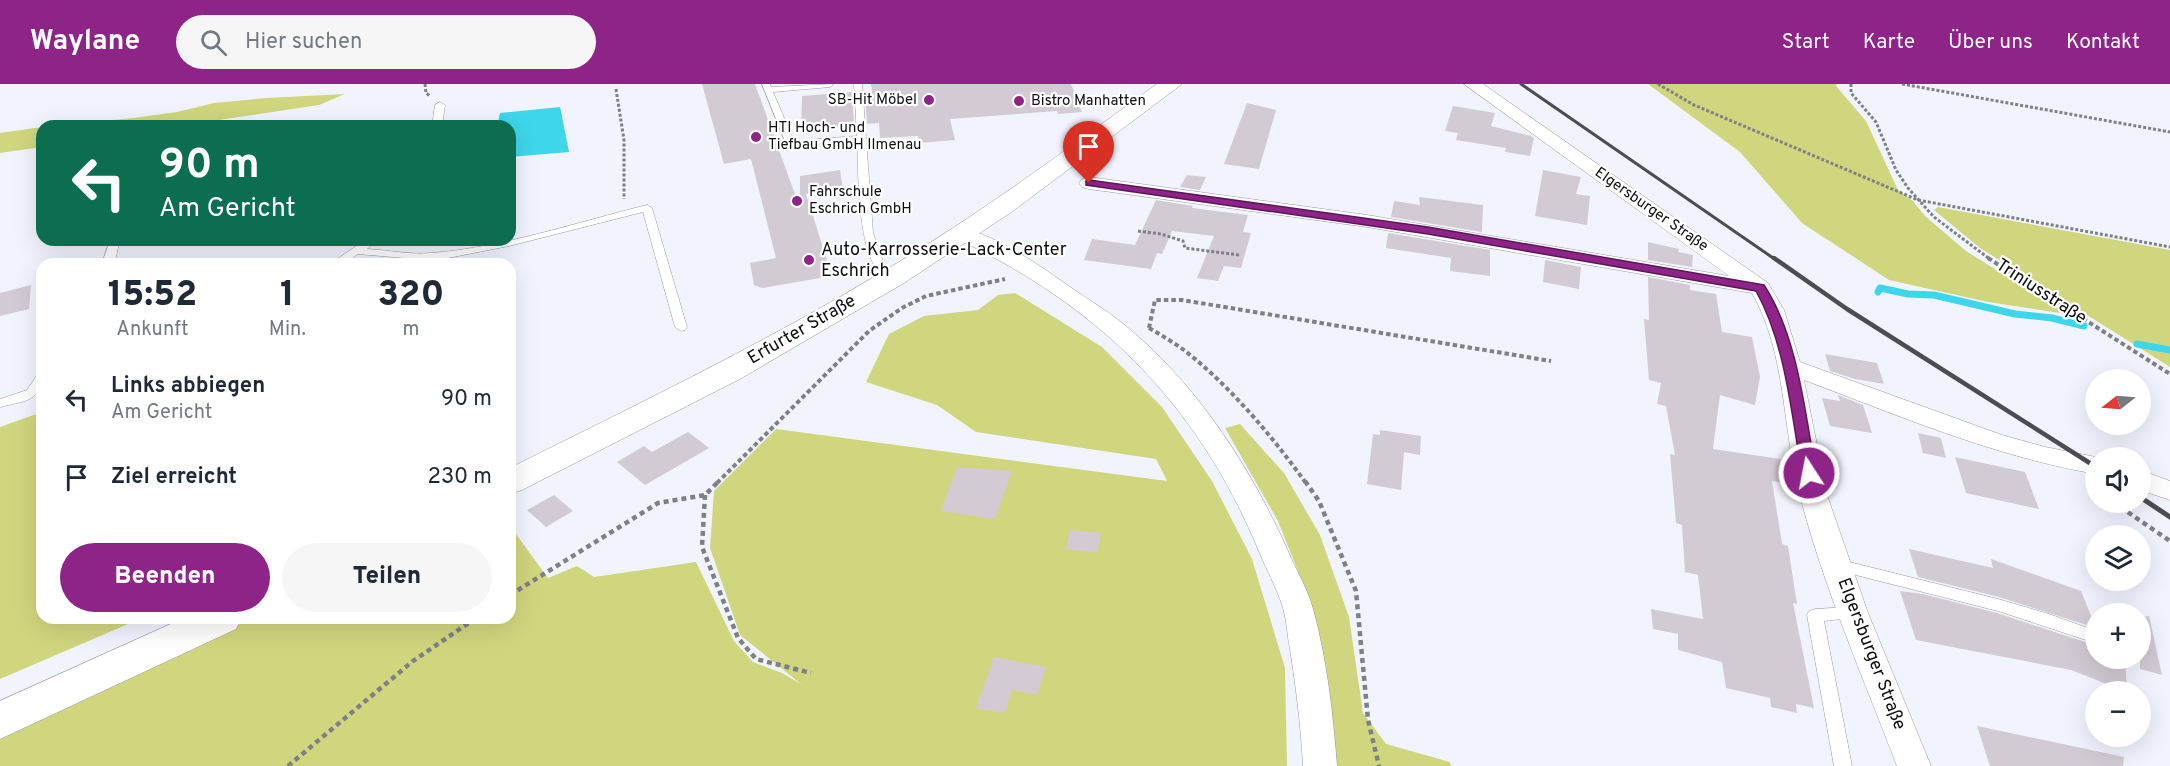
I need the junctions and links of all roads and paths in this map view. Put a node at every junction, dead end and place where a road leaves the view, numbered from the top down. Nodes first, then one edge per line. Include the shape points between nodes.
1 (830, 84) edge
2 (858, 84) edge
3 (1172, 84) edge
4 (1472, 84) edge
5 (1658, 84) edge
6 (1851, 84) edge
7 (1902, 84) edge
8 (767, 87) edge
9 (616, 89) dead end
10 (440, 105) dead end
11 (438, 120) edge
12 (2170, 132) edge
13 (861, 138) junction
14 (1089, 183) dead end
15 (1918, 200) junction
16 (624, 213) junction
17 (1138, 231) dead end
18 (962, 234) junction
19 (516, 241) edge
20 (363, 246) edge
21 (494, 246) edge
22 (2170, 247) edge
23 (356, 251) junction
24 (1239, 255) dead end
25 (345, 258) edge
26 (1031, 270) junction
27 (894, 277) junction
28 (1760, 288) junction
29 (681, 327) dead end
30 (1113, 327) junction
31 (1149, 328) junction
32 (1551, 361) dead end
33 (1789, 366) junction
34 (2170, 374) edge
35 (36, 391) edge
36 (0, 403) edge
37 (2085, 463) edge
38 (516, 479) edge
39 (2151, 483) edge
40 (2170, 491) edge
41 (705, 495) junction
42 (2130, 513) edge
43 (2170, 541) edge
44 (1837, 565) junction
45 (516, 591) edge
46 (1853, 613) junction
47 (209, 624) edge
48 (467, 624) edge
49 (2085, 633) edge
50 (811, 673) dead end
51 (0, 721) edge
52 (288, 766) edge
53 (1320, 766) edge
54 (1379, 766) edge
55 (1843, 766) edge
56 (1914, 766) edge

1 - 8 lane
2 - 13 lane
3 - 18 main road, Erfurter Straße
4 - 28 street, Elgersburger Straße
5 - 15 path via 1694,105
6 - 15 path via 1851,93 1876,122 1896,170
7 - 12 path
8 - 13 lane via 790,144
9 - 16 path via 624,140
10 - 11 lane
13 - 27 lane via 868,233 884,273
14 - 28 street via 1378,223
15 - 22 path
15 - 34 path, Triniusstraße via 1975,250
16 - 19 lane
16 - 29 lane via 647,207
17 - 24 path via 1175,237 1183,241 1185,248
18 - 26 street
18 - 27 main road, Erfurter Straße
20 - 23 lane
21 - 23 lane via 428,257
23 - 25 lane
26 - 30 street
26 - 41 path via 926,296 902,308 869,331
27 - 38 main road, Erfurter Straße via 729,372
28 - 33 street, Elgersburger Straße via 1773,310
30 - 31 path
30 - 53 street via 1187,402 1224,455 1262,525 1298,608 1317,714
31 - 32 path via 1155,300 1182,300
31 - 54 path via 1184,350 1237,399 1319,501 1356,591 1368,720
33 - 37 street via 1993,441
33 - 44 street, Elgersburger Straße via 1814,495
35 - 36 lane
39 - 40 street
41 - 45 path via 658,503
41 - 50 path via 702,547 738,638 756,659
42 - 43 path
44 - 46 street, Elgersburger Straße
44 - 49 lane via 1998,605
46 - 55 lane via 1815,615
46 - 56 street, Elgersburger Straße
47 - 51 main road
48 - 52 path via 413,661

